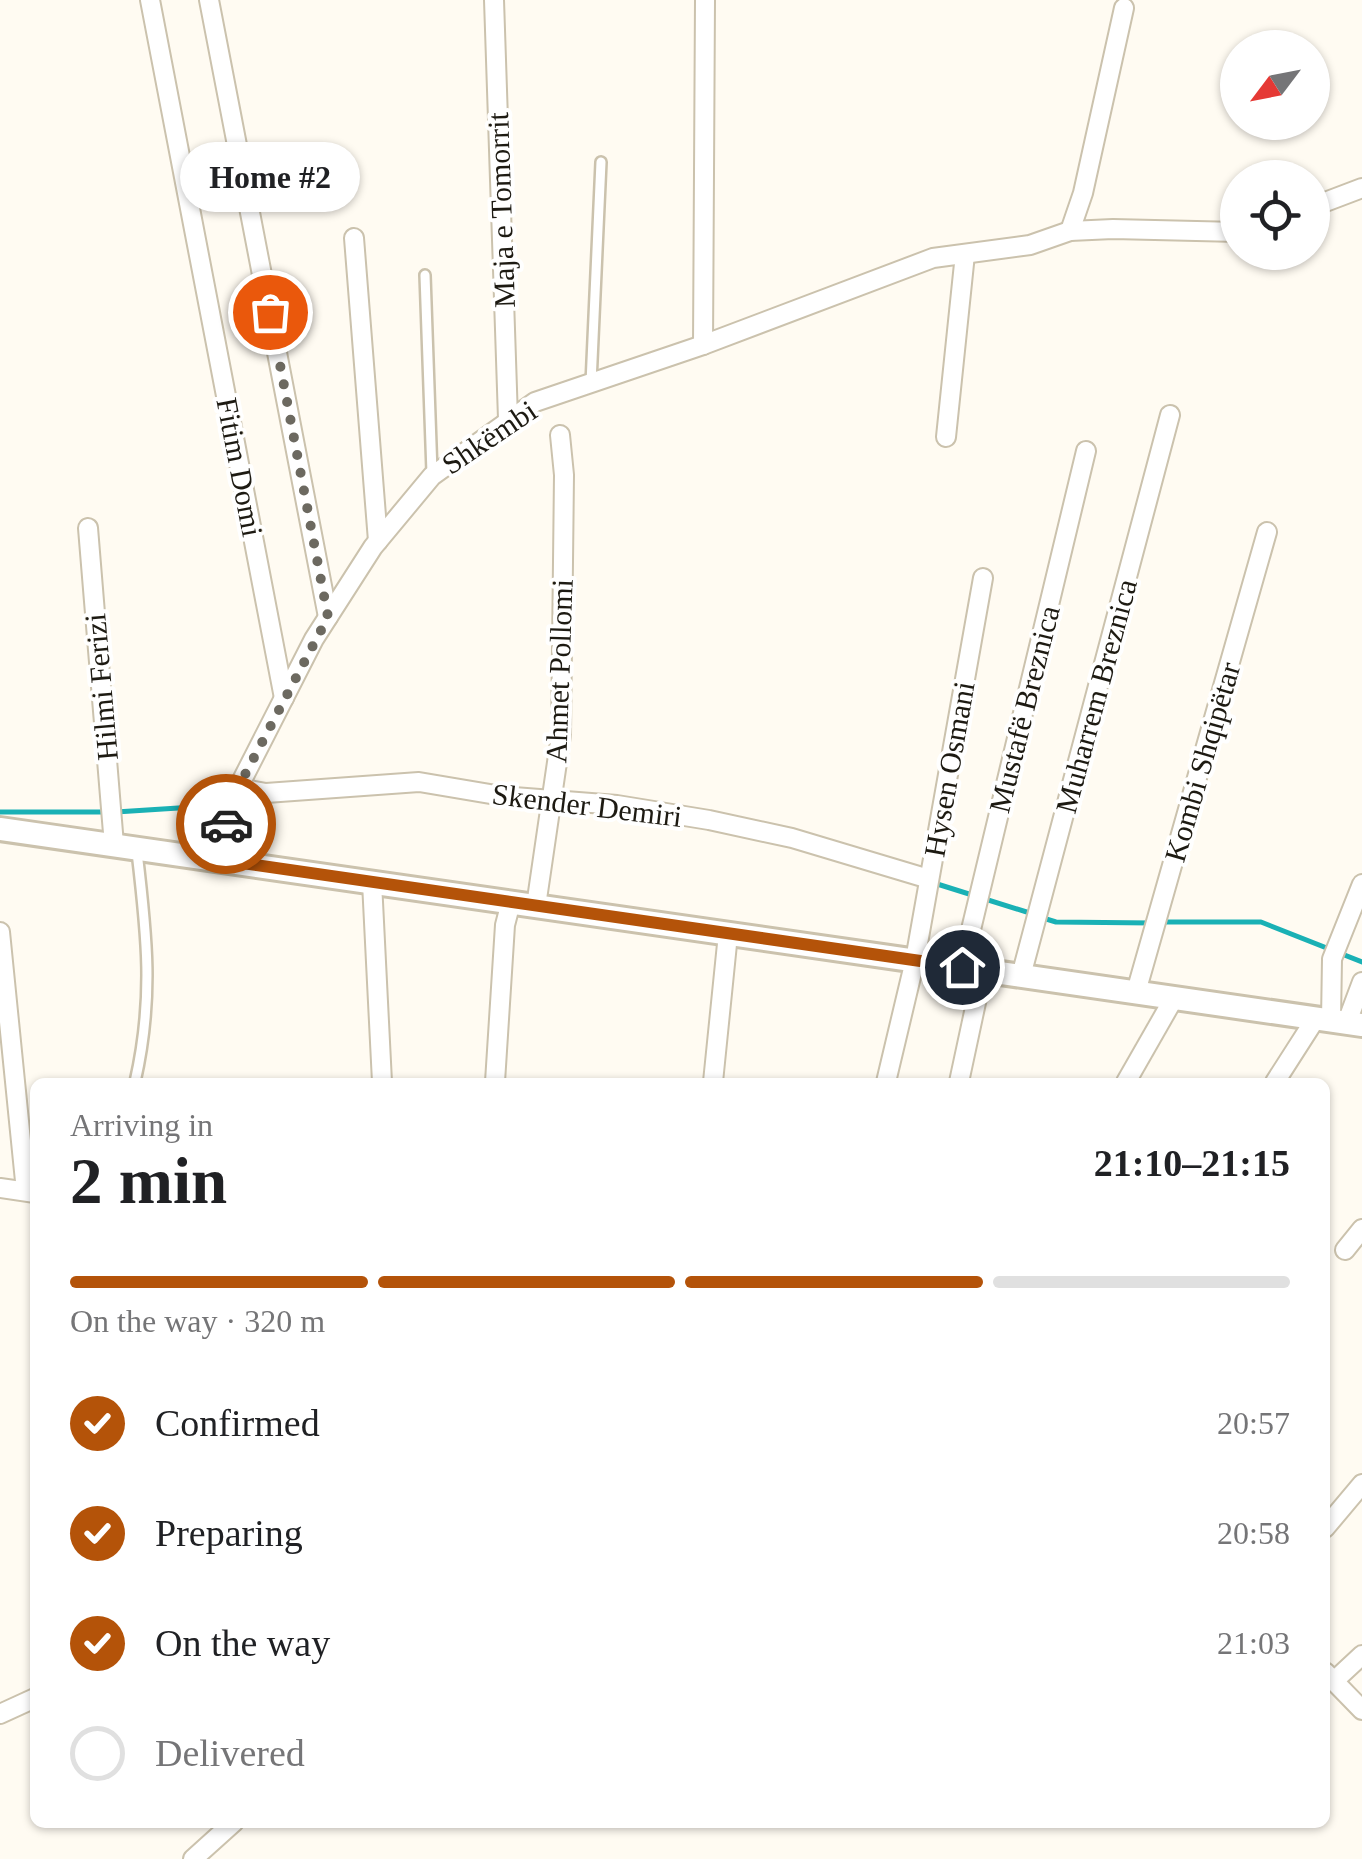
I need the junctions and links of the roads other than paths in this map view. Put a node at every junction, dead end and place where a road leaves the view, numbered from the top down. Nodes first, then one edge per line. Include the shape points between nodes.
1 (150, 0) edge
2 (210, 0) edge
3 (494, 0) edge
4 (705, 0) edge
5 (1124, 8) dead end
6 (601, 162) dead end
7 (1362, 188) edge
8 (1330, 200) edge
9 (1070, 232) junction
10 (1220, 232) edge
11 (354, 238) dead end
12 (965, 254) junction
13 (424, 275) dead end
14 (703, 345) junction
15 (590, 386) junction
16 (1170, 416) dead end
17 (508, 419) junction
18 (560, 435) dead end
19 (946, 437) dead end
20 (1086, 451) dead end
21 (432, 476) junction
22 (88, 528) dead end
23 (1267, 532) dead end
24 (378, 542) junction
25 (983, 578) dead end
26 (328, 617) junction
27 (284, 698) junction
28 (236, 792) junction
29 (552, 807) junction
30 (0, 829) edge
31 (126, 847) junction
32 (221, 860) junction
33 (372, 882) junction
34 (928, 884) junction
35 (1362, 884) edge
36 (511, 902) junction
37 (536, 906) junction
38 (0, 932) edge
39 (728, 934) junction
40 (915, 960) junction
41 (972, 968) junction
42 (1021, 976) junction
43 (1362, 982) edge
44 (1136, 992) junction
45 (1174, 998) junction
46 (1339, 1021) edge
47 (136, 1078) edge
48 (382, 1078) edge
49 (495, 1078) edge
50 (713, 1078) edge
51 (887, 1078) edge
52 (959, 1078) edge
53 (1128, 1078) edge
54 (1279, 1078) edge
55 (30, 1184) edge
56 (0, 1188) edge
57 (30, 1192) edge
58 (1362, 1230) edge
59 (1345, 1250) dead end
60 (1362, 1484) edge
61 (1330, 1522) edge
62 (1362, 1655) edge
63 (1330, 1676) edge
64 (1330, 1678) edge
65 (30, 1700) edge
66 (1362, 1710) edge
67 (0, 1714) edge
68 (228, 1828) edge
69 (194, 1859) edge

1 - 27 street, Fitim Domi
2 - 26 street
3 - 17 street, Maja e Tomorrit
4 - 14 street
5 - 9 street
6 - 15 lane
7 - 8 street
9 - 10 street, Shkëmbi
9 - 12 street, Shkëmbi
11 - 24 street
12 - 14 street, Shkëmbi via 933,258
12 - 19 street
13 - 21 lane
14 - 15 street, Shkëmbi
15 - 17 street, Shkëmbi via 535,402
16 - 42 street, Muharrem Breznica
17 - 21 street, Shkëmbi
18 - 29 street, Ahmet Pollomi via 563,658
20 - 41 street, Mustafë Breznica via 976,908
21 - 24 street, Shkëmbi
22 - 31 street, Hilmi Ferizi
23 - 44 street, Kombi Shqipëtar
24 - 26 street, Shkëmbi
25 - 34 street, Hysen Osmani
26 - 27 street, Shkëmbi
27 - 28 street, Shkëmbi
28 - 29 street, Skender Demiri via 420,782
28 - 32 street, Shkëmbi
29 - 34 street, Skender Demiri via 617,806 709,820 792,838
29 - 37 street, Ahmet Pollomi
30 - 31 street
31 - 32 street
31 - 47 lane via 149,952 147,1032
32 - 33 street
33 - 36 street
33 - 48 street
34 - 40 street, Hysen Osmani
35 - 46 street via 1332,959
36 - 37 street
36 - 49 street
37 - 39 street
38 - 55 street
39 - 40 street
39 - 50 street
40 - 41 street
40 - 51 street, Hysen Osmani
41 - 42 street
41 - 52 street, Mustafë Breznica
42 - 44 street
43 - 46 street
44 - 45 street
45 - 46 street
45 - 53 street
46 - 54 street
56 - 57 street
58 - 59 street
60 - 61 street
62 - 63 street
64 - 66 street
65 - 67 street
68 - 69 street

